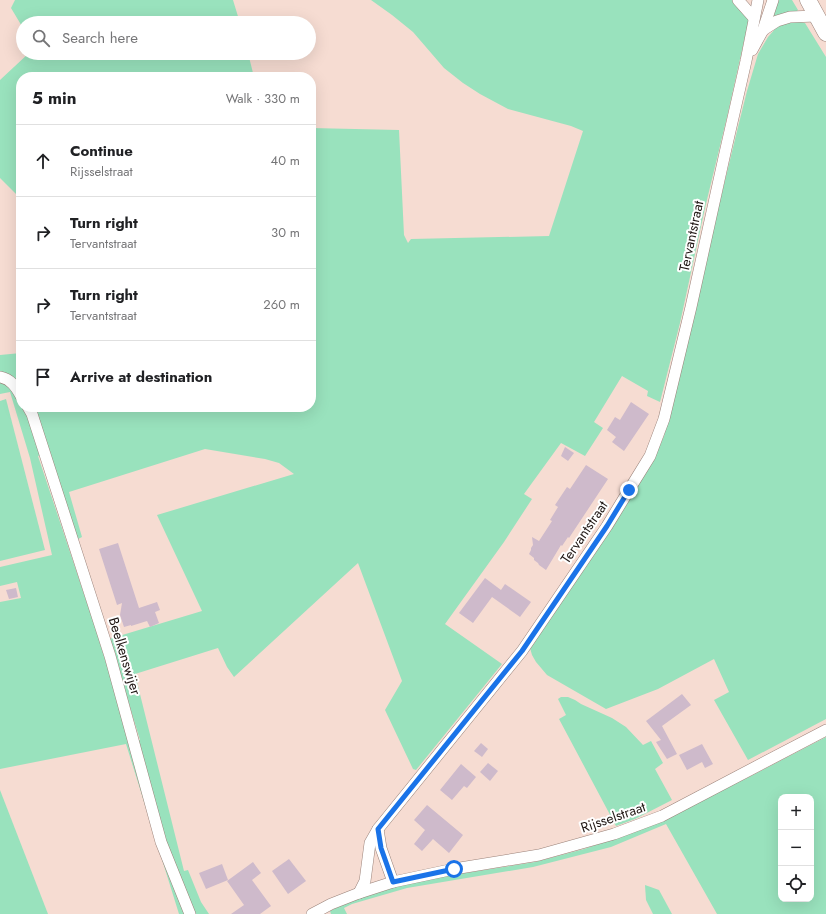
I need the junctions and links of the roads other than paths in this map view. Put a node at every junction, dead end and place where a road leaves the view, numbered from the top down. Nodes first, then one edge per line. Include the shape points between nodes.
1 (738, 0) edge
2 (758, 0) edge
3 (773, 0) edge
4 (808, 0) edge
5 (816, 16) junction
6 (754, 18) junction
7 (763, 30) junction
8 (826, 33) edge
9 (746, 61) junction
10 (0, 377) edge
11 (16, 387) edge
12 (31, 412) edge
13 (826, 730) edge
14 (378, 829) junction
15 (393, 882) junction
16 (359, 893) junction
17 (190, 914) edge
18 (312, 914) edge

1 - 6 street
2 - 6 street, Tervantstraat
3 - 7 street, Tervantstraat
4 - 5 main road
5 - 7 street via 790,17 777,21
5 - 8 main road
6 - 9 street, Tervantstraat
7 - 9 street, Tervantstraat
9 - 14 street, Tervantstraat via 691,308 664,419 650,456 607,526 522,651
10 - 11 street
12 - 17 street, Beelkenswijer via 110,656 161,842
13 - 15 street, Rijsselstraat via 662,816 614,834 539,855
14 - 15 street via 381,848
14 - 16 street, Tervantstraat via 370,843 365,881
15 - 16 street
16 - 18 street

